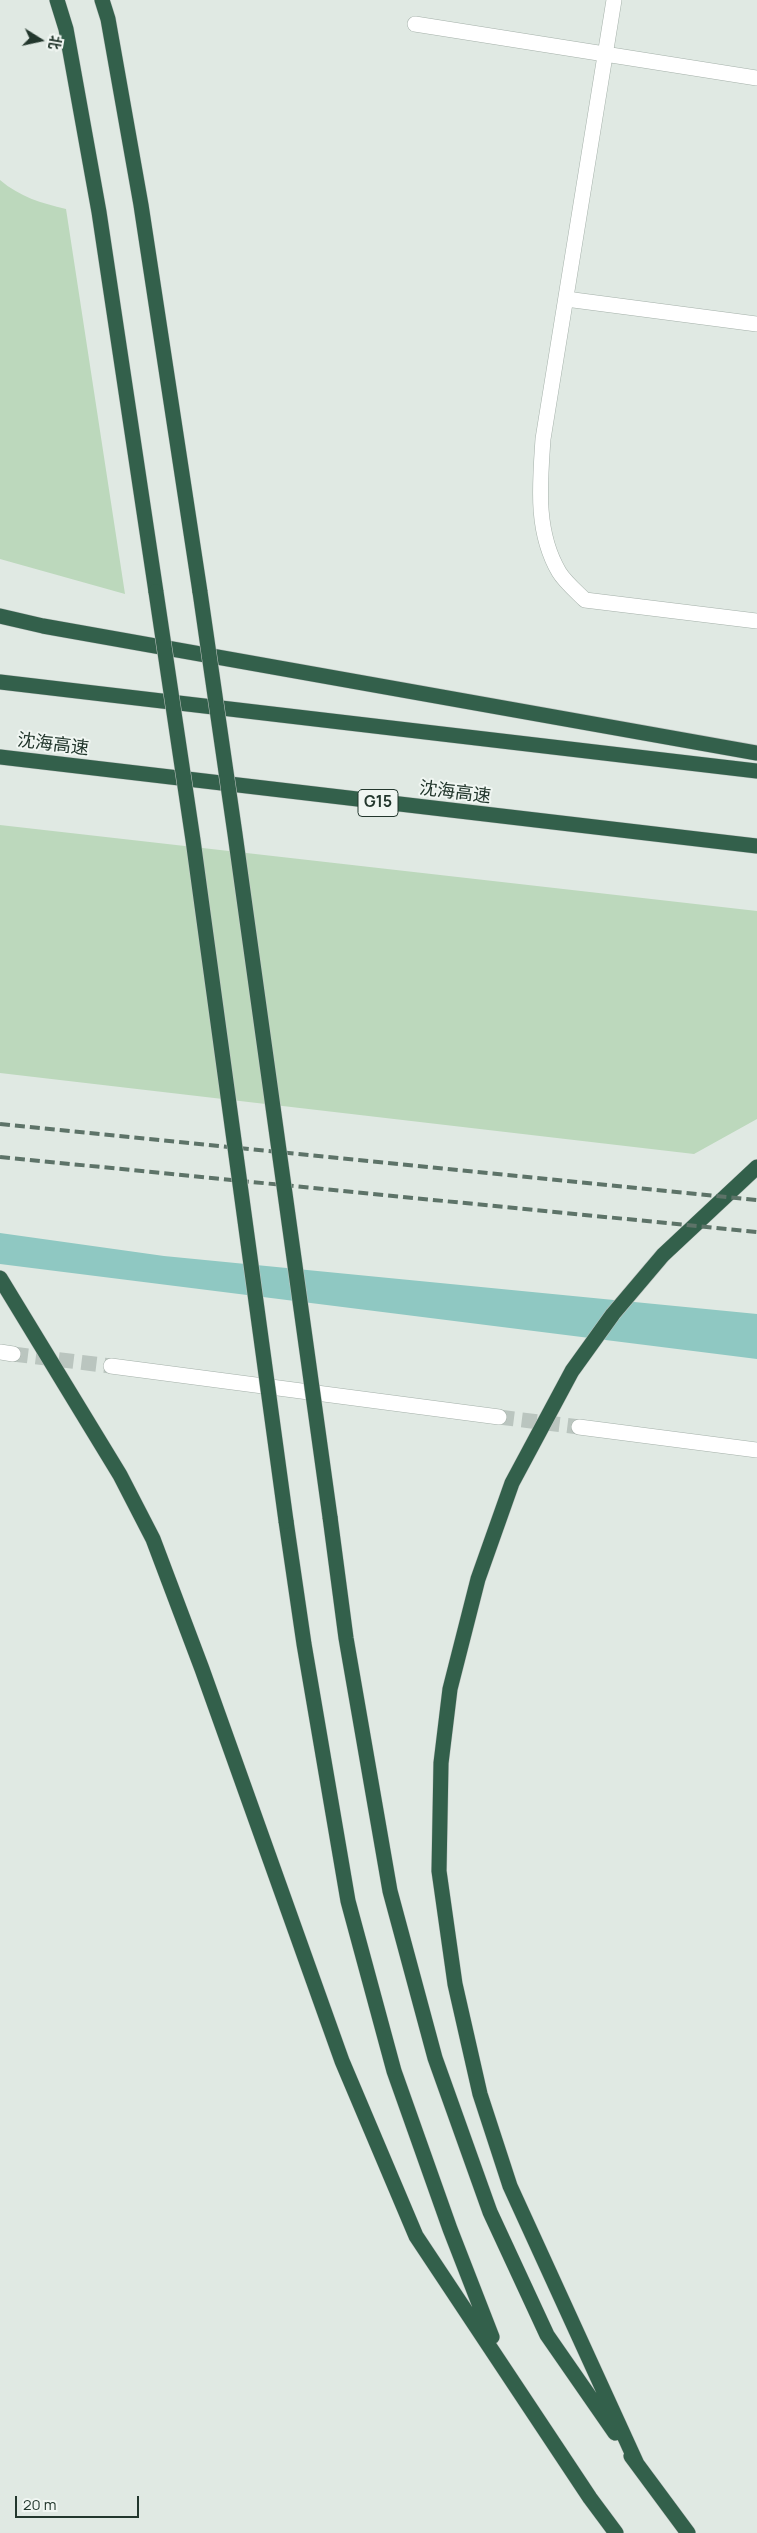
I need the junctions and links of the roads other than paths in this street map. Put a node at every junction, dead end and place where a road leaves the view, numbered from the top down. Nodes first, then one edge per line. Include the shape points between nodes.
1 (57, 0) edge
2 (102, 0) edge
3 (614, 0) edge
4 (415, 24) dead end
5 (605, 54) junction
6 (757, 78) edge
7 (566, 299) junction
8 (757, 324) edge
9 (0, 616) edge
10 (757, 620) edge
11 (0, 682) edge
12 (757, 753) edge
13 (0, 757) edge
14 (757, 770) edge
15 (757, 846) edge
16 (757, 1167) edge
17 (0, 1278) edge
18 (111, 1366) tunnel mouth
19 (498, 1417) tunnel mouth
20 (579, 1427) tunnel mouth
21 (757, 1450) edge
22 (501, 2361) junction
23 (637, 2464) junction
24 (616, 2533) edge
25 (688, 2533) edge

1 - 22 highway, bridge via 66,29 99,212 193,840 304,1644 348,1901 394,2071
2 - 23 highway, bridge via 141,205 200,592 346,1638 390,1891 435,2058 490,2212 547,2335
3 - 5 street
4 - 5 street
5 - 6 street
5 - 7 street
7 - 8 street
7 - 10 street via 543,439 539,504 547,543 559,573 585,600
9 - 12 highway
11 - 14 highway
13 - 15 highway, 沈海高速 / G15
16 - 23 highway via 664,1255 613,1314 572,1371 512,1483 478,1579 450,1689 441,1763 439,1872 455,1984 480,2094 510,2186
17 - 22 highway via 120,1475 153,1539 342,2061 416,2236
18 - 19 street
20 - 21 street
22 - 24 highway
23 - 25 highway

